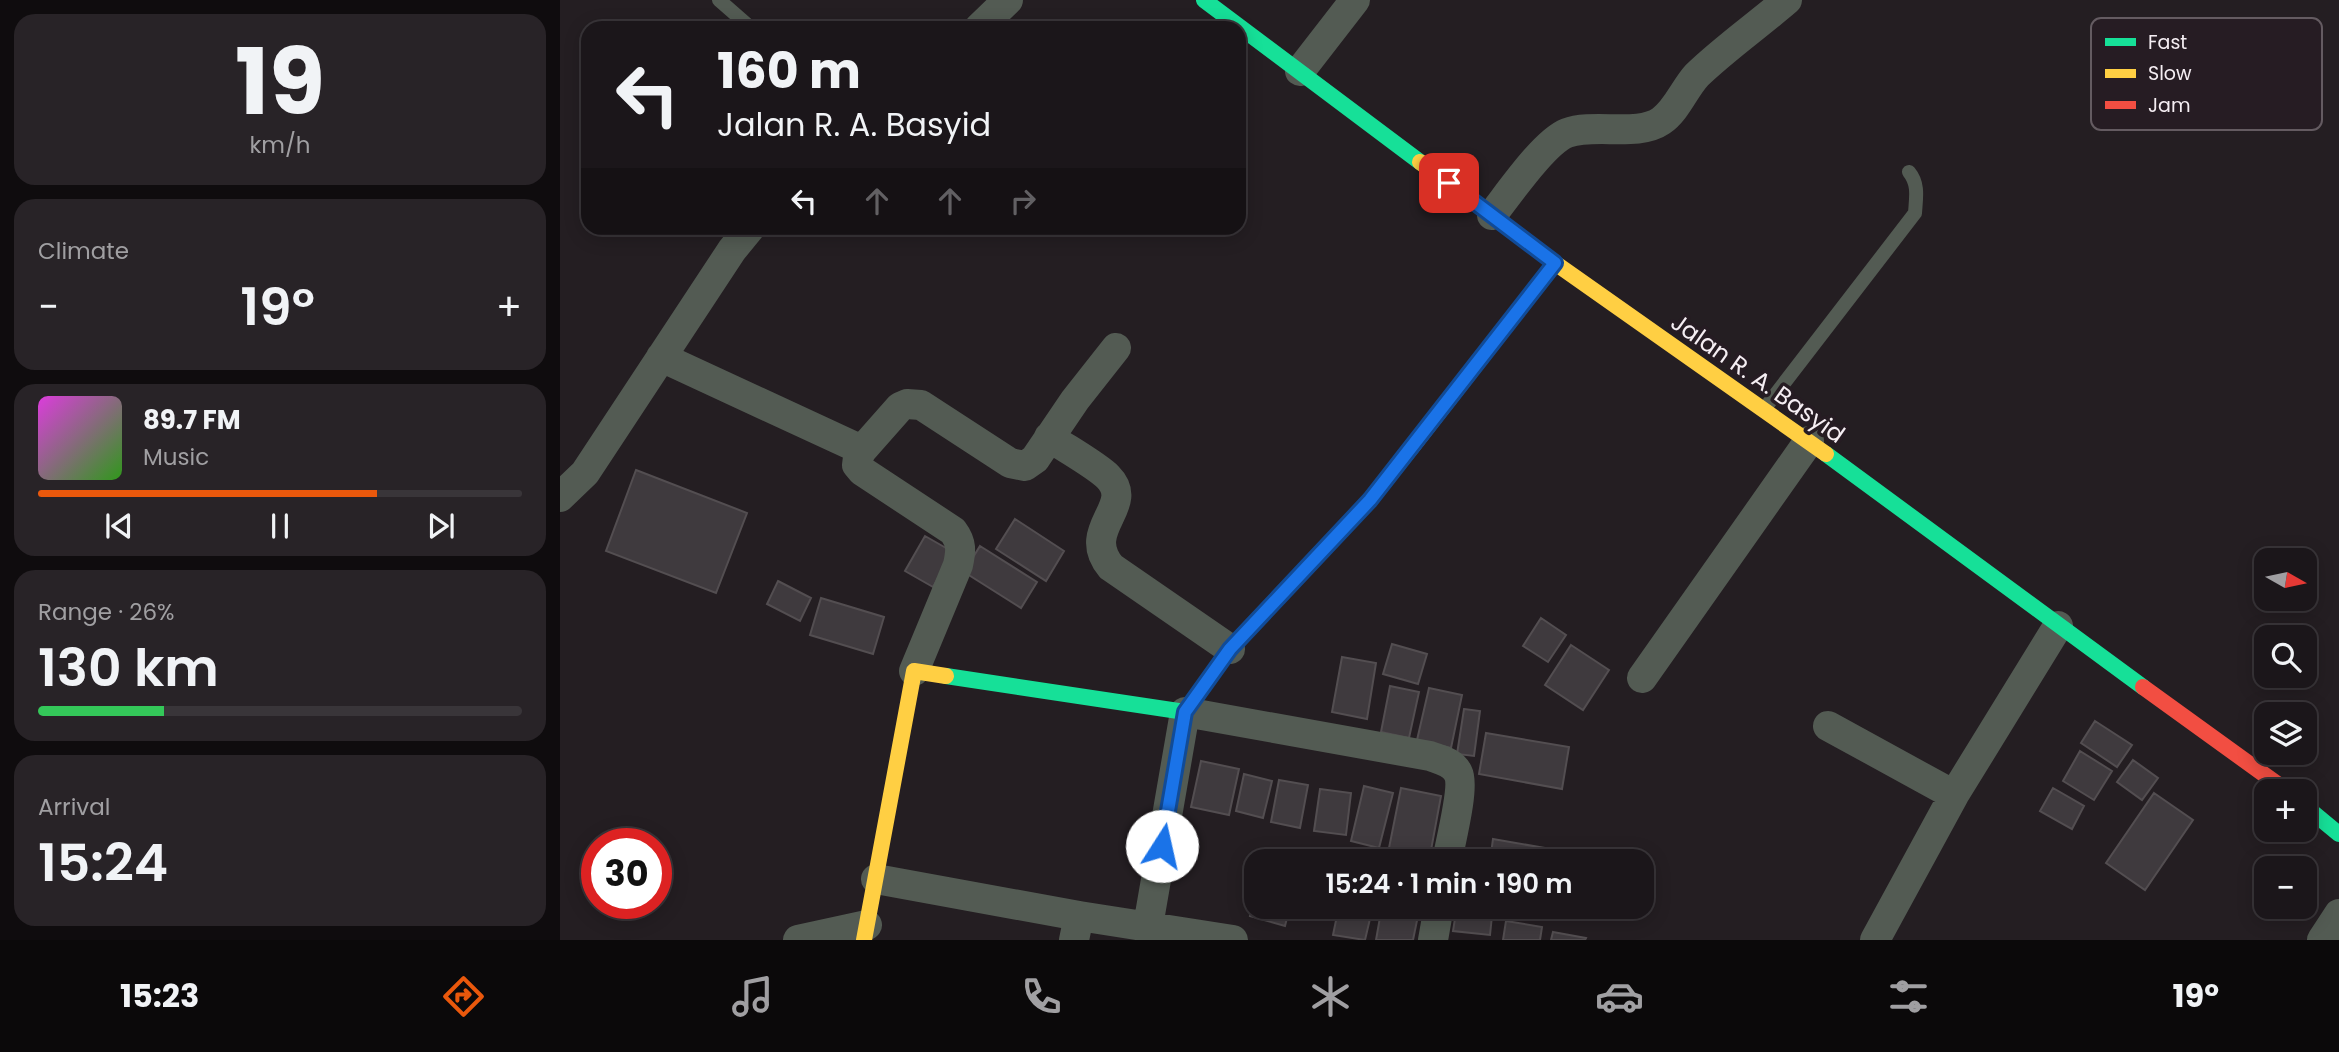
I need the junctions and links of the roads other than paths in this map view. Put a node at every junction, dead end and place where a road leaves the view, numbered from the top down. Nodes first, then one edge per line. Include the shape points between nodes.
1 (719, 0) edge
2 (1009, 0) edge
3 (1204, 0) edge
4 (1355, 0) edge
5 (1787, 0) edge
6 (743, 21) edge
7 (986, 21) edge
8 (1232, 21) edge
9 (1246, 31) edge
10 (1300, 71) junction
11 (1909, 172) dead end
12 (1492, 215) junction
13 (745, 235) edge
14 (1555, 263) junction
15 (1116, 348) dead end
16 (661, 356) junction
17 (1764, 409) junction
18 (1049, 437) junction
19 (1810, 441) junction
20 (862, 450) junction
21 (560, 497) edge
22 (2058, 625) junction
23 (1230, 649) junction
24 (914, 671) junction
25 (1642, 678) dead end
26 (1185, 712) junction
27 (1828, 726) dead end
28 (2270, 779) edge
29 (1954, 795) junction
30 (2317, 816) edge
31 (2339, 834) edge
32 (1449, 849) edge
33 (876, 879) junction
34 (2339, 914) edge
35 (1437, 919) edge
36 (1148, 926) junction
37 (1076, 928) edge
38 (865, 932) edge
39 (1219, 939) edge
40 (798, 940) edge
41 (1433, 940) edge
42 (1875, 940) edge
43 (2322, 940) edge

1 - 6 lane
2 - 7 street
3 - 8 main road, Jalan R. A. Basyid
4 - 10 street
5 - 12 street via 1696,76 1659,122 1642,128 1583,129 1564,134 1548,146
9 - 10 main road, Jalan R. A. Basyid
10 - 12 main road, Jalan R. A. Basyid
11 - 17 lane via 1915,180 1915,213
12 - 14 main road, Jalan R. A. Basyid
13 - 16 street
14 - 17 main road, Jalan R. A. Basyid
14 - 23 main road via 1370,500
15 - 18 street
16 - 20 street
16 - 21 street via 584,473
17 - 19 main road, Jalan R. A. Basyid
18 - 20 street via 1025,466 1010,463 922,405 907,404
18 - 23 street via 1109,478 1115,489 1117,500 1101,532 1103,558
19 - 22 main road, Jalan R. A. Basyid
19 - 25 street
20 - 24 street via 857,465 862,471 953,531 960,541 958,565
22 - 28 main road, Jalan R. A. Basyid
22 - 29 street
23 - 26 main road
24 - 26 main road
24 - 33 main road
26 - 32 street via 1450,763 1459,774 1461,787
26 - 36 street
27 - 29 street
29 - 42 street
30 - 31 main road
33 - 37 street
33 - 38 main road
34 - 43 street
35 - 41 street
36 - 37 street
36 - 39 street
38 - 40 street

